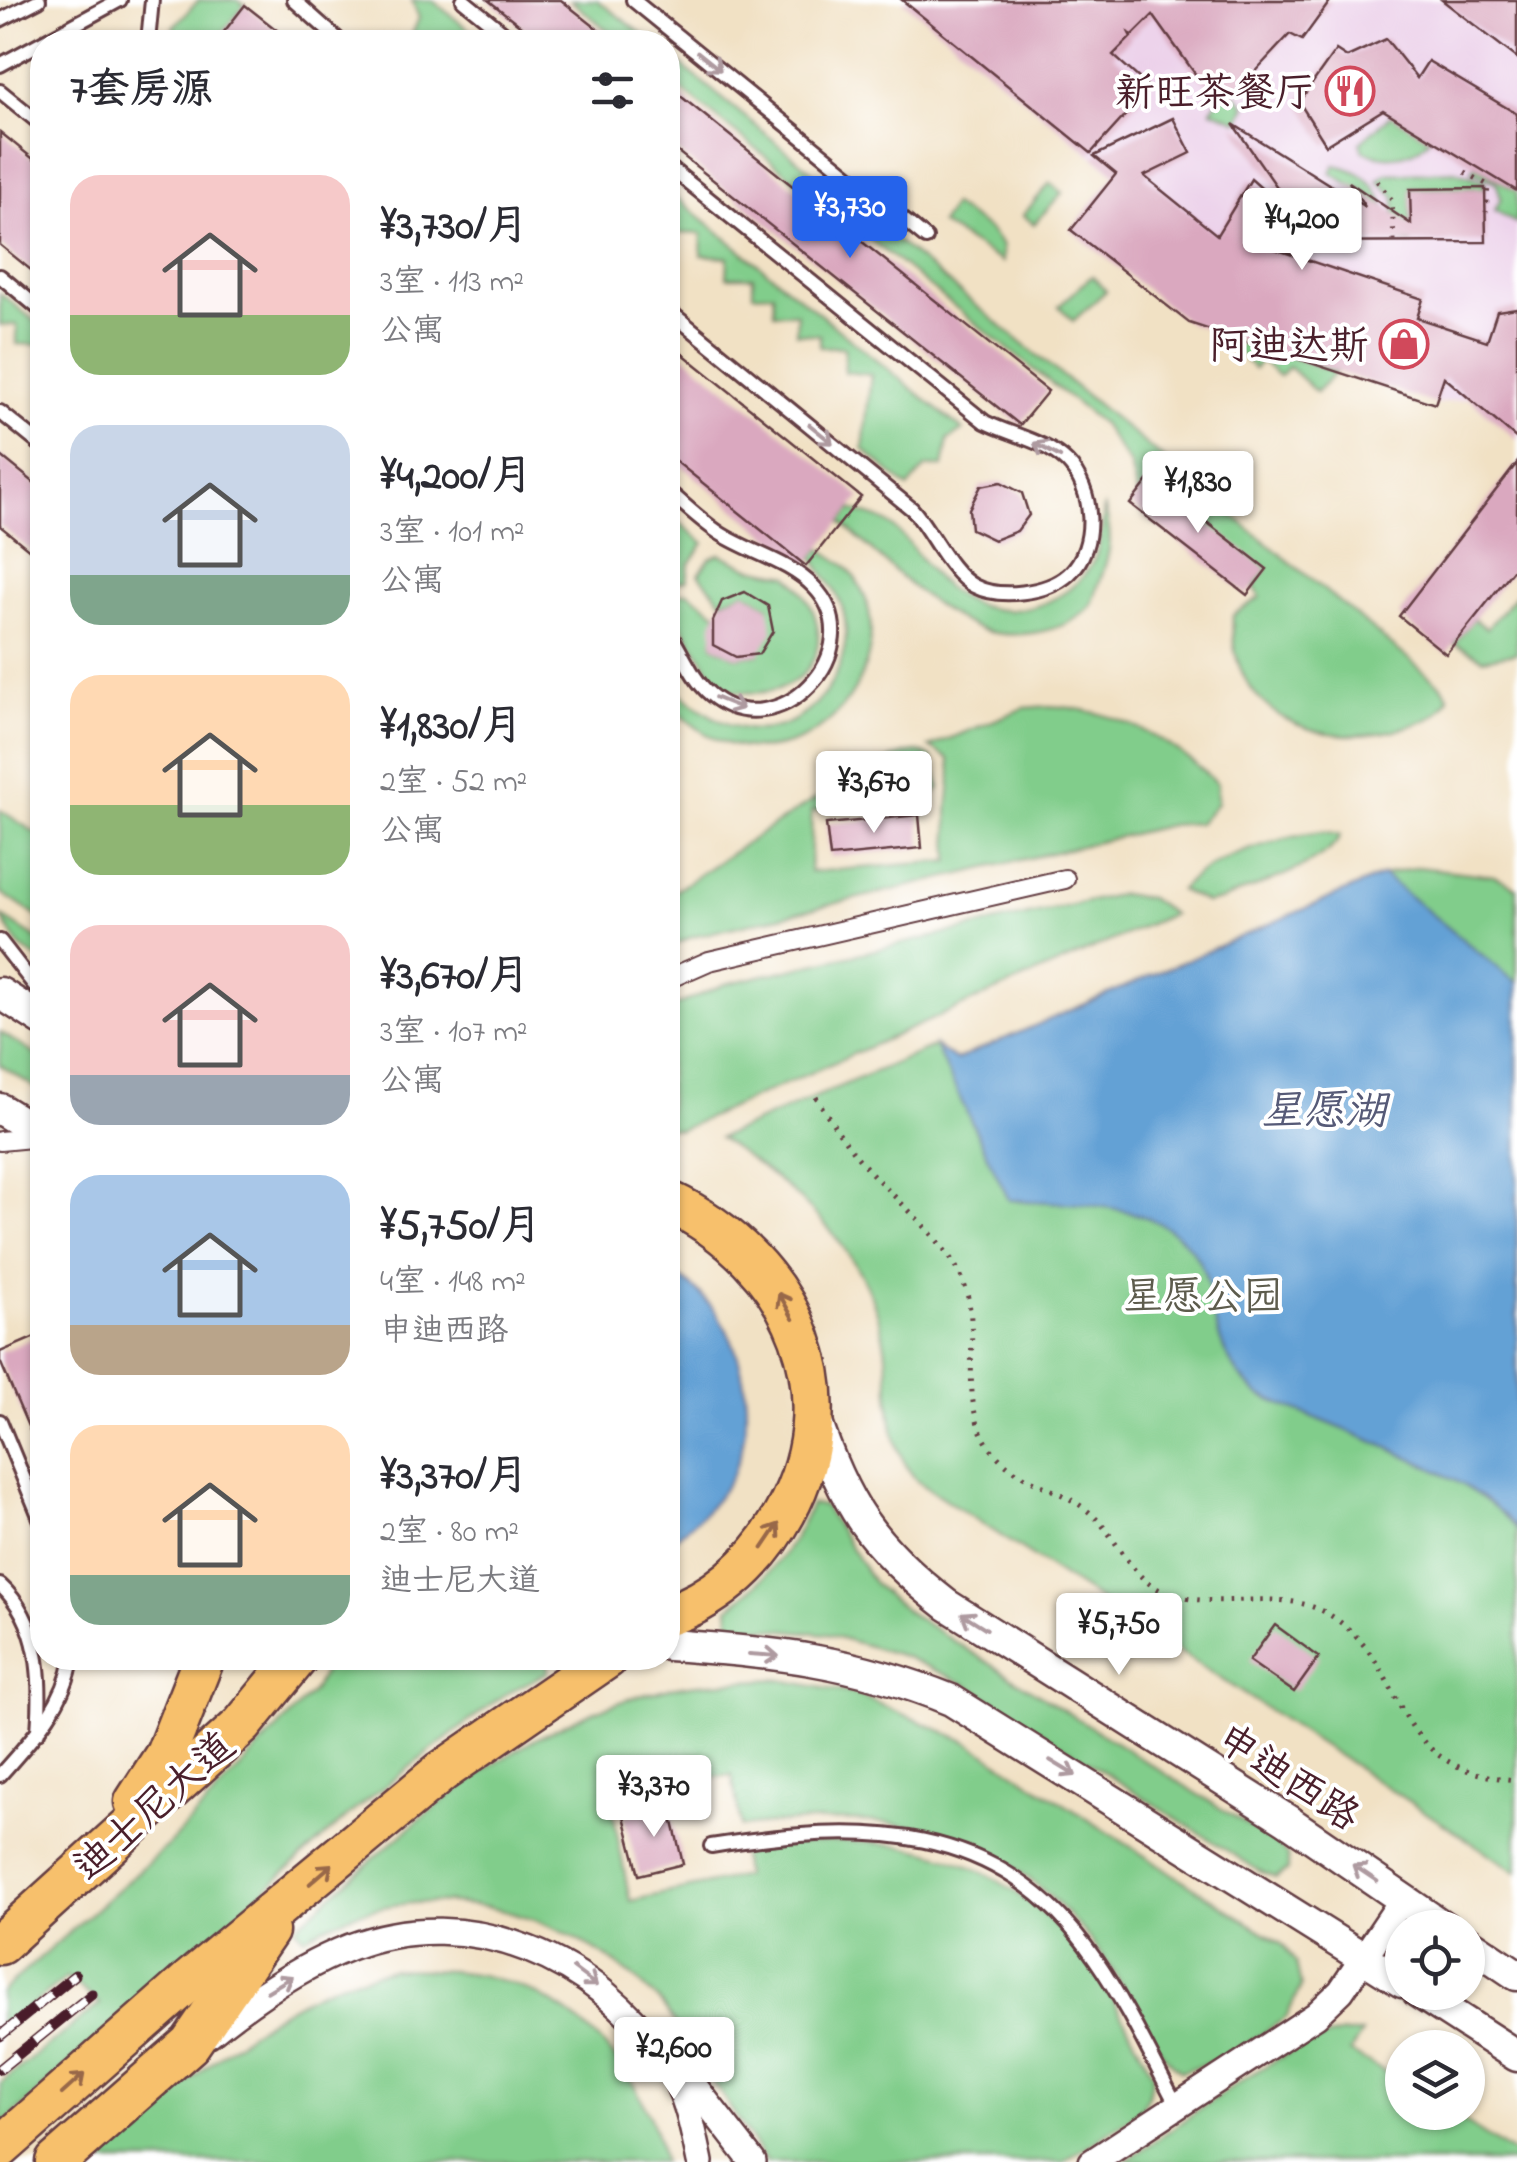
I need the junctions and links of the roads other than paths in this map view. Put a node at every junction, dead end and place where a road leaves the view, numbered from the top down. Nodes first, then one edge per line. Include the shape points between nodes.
1 (39, 0) edge
2 (120, 0) edge
3 (152, 0) edge
4 (294, 0) edge
5 (316, 0) edge
6 (462, 0) edge
7 (633, 0) edge
8 (312, 15) junction
9 (0, 20) edge
10 (65, 30) edge
11 (149, 30) edge
12 (329, 30) edge
13 (500, 30) edge
14 (670, 30) edge
15 (680, 38) edge
16 (30, 49) edge
17 (0, 65) edge
18 (0, 91) edge
19 (30, 116) edge
20 (680, 176) edge
21 (926, 238) dead end
22 (0, 276) edge
23 (30, 301) edge
24 (680, 320) edge
25 (0, 412) edge
26 (30, 436) edge
27 (680, 501) edge
28 (680, 649) edge
29 (1065, 879) dead end
30 (0, 942) edge
31 (680, 974) edge
32 (30, 979) edge
33 (0, 993) edge
34 (30, 1012) edge
35 (0, 1109) edge
36 (30, 1128) edge
37 (30, 1138) edge
38 (0, 1142) edge
39 (680, 1207) edge
40 (813, 1398) junction
41 (0, 1420) edge
42 (30, 1494) edge
43 (0, 1585) edge
44 (680, 1609) edge
45 (30, 1632) edge
46 (680, 1646) edge
47 (37, 1670) edge
48 (69, 1670) edge
49 (199, 1670) edge
50 (287, 1670) edge
51 (590, 1670) edge
52 (38, 1732) junction
53 (0, 1774) edge
54 (711, 1846) dead end
55 (103, 1850) junction
56 (1403, 1899) junction
57 (284, 1906) junction
58 (1419, 1910) edge
59 (0, 1944) edge
60 (1485, 1953) edge
61 (1363, 1958) junction
62 (1385, 1972) edge
63 (1517, 1975) edge
64 (1446, 2010) edge
65 (630, 2012) junction
66 (1517, 2056) edge
67 (174, 2062) junction
68 (1177, 2106) junction
69 (0, 2148) edge
70 (56, 2162) edge
71 (700, 2162) edge
72 (753, 2162) edge
73 (1092, 2162) edge

1 - 9 lane
2 - 10 lane
3 - 11 lane
4 - 8 lane
5 - 8 lane
6 - 13 lane
7 -> 14 lane
8 - 12 lane
15 -> 21 lane
16 - 17 lane
18 - 19 lane
24 -> 20 lane via 912,509 973,586 1004,593 1040,589 1070,574 1085,546 1091,513 1083,484 1067,462 1046,446 984,422
22 - 23 lane
25 - 26 lane
28 -> 27 lane via 711,695 738,709 770,709 801,697 821,677 831,646 829,613 815,588 718,532
29 - 31 street
30 - 32 lane
33 - 34 street
35 - 36 street
37 - 38 street
40 -> 39 highway via 807,1356 770,1278 742,1246
44 -> 40 highway via 726,1584 764,1547 792,1502
56 -> 40 street, 申迪西路 via 905,1572 873,1540 847,1498 826,1452
41 - 42 lane
43 - 45 lane
46 -> 61 street via 826,1659 951,1700
47 - 52 lane
48 - 52 lane
49 - 55 highway via 166,1754
50 - 55 highway, 迪士尼大道 via 242,1725
57 -> 51 highway via 441,1772
52 - 53 lane
54 - 68 lane via 852,1830 942,1844 986,1863 1039,1898 1094,1957
55 - 59 highway, 迪士尼大道
56 - 58 street, 申迪西路
56 - 61 street
57 - 67 highway
69 -> 57 highway
60 - 63 street
61 - 62 street
61 - 68 street via 1316,2015
64 - 66 street
67 -> 65 street via 309,1966 352,1946 403,1935 455,1932 513,1942 575,1968
65 - 71 street via 668,2065 690,2114
65 - 72 street
67 - 70 highway
68 - 73 street

